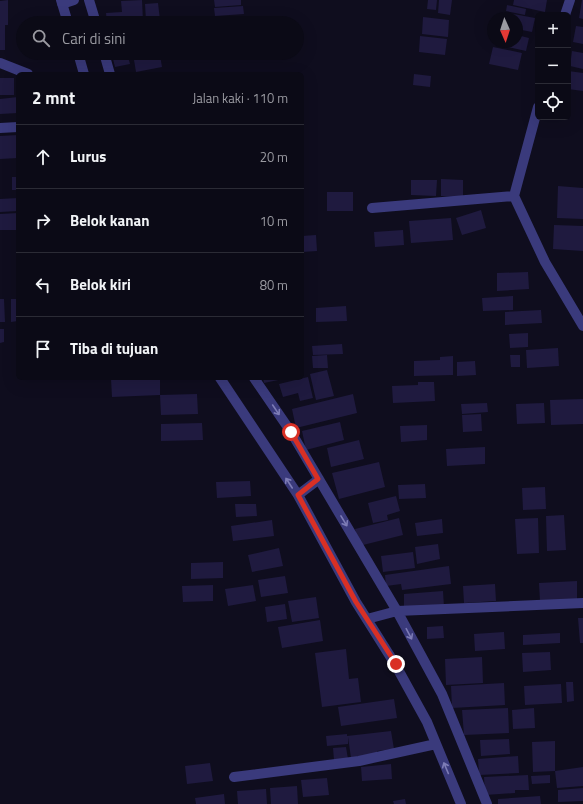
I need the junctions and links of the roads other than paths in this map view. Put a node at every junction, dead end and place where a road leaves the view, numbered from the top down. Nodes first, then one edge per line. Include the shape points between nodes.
1 (74, 0) edge
2 (89, 0) edge
3 (570, 0) edge
4 (61, 2) edge
5 (566, 12) edge
6 (66, 16) edge
7 (94, 16) edge
8 (80, 60) edge
9 (106, 60) edge
10 (0, 63) edge
11 (23, 72) edge
12 (83, 72) edge
13 (109, 72) edge
14 (535, 118) edge
15 (16, 127) edge
16 (0, 128) edge
17 (514, 196) junction
18 (372, 208) dead end
19 (583, 326) edge
20 (221, 380) edge
21 (255, 380) edge
22 (318, 479) junction
23 (298, 495) junction
24 (583, 603) edge
25 (394, 611) junction
26 (372, 618) junction
27 (436, 744) junction
28 (234, 777) dead end
29 (460, 804) edge
30 (487, 804) edge

1 - 4 street
2 - 7 street
3 - 5 street
4 - 6 street
8 - 12 street
9 - 13 street
10 - 11 street
14 - 17 street
15 - 16 street
17 - 18 street
17 - 19 street via 545,262
23 -> 20 street
21 -> 22 street via 291,432
22 - 23 street
22 -> 25 street
23 - 26 street via 356,602
24 - 25 street
25 - 26 street
25 -> 30 street via 442,694
26 - 27 street
27 - 28 street via 359,761
29 -> 27 street

